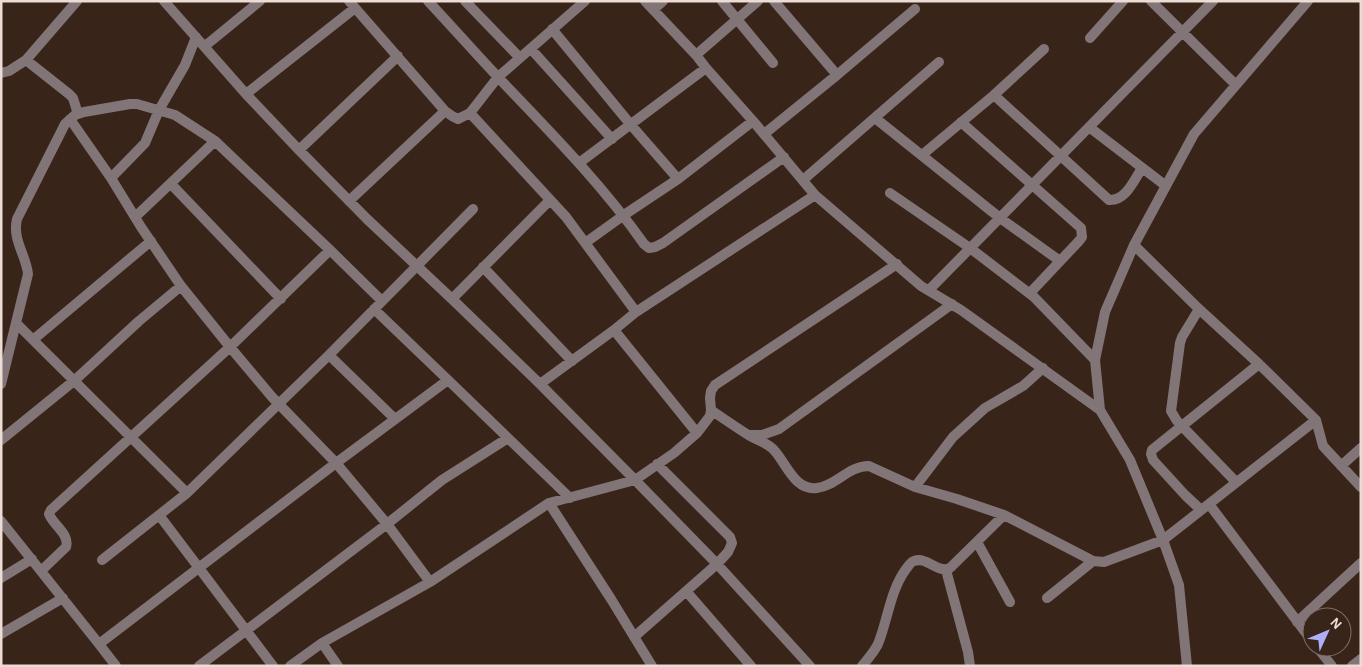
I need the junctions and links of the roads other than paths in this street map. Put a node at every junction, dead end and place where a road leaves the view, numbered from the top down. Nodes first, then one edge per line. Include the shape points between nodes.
1 (77, 1) edge
2 (164, 1) edge
3 (260, 1) edge
4 (428, 1) edge
5 (466, 1) edge
6 (584, 1) edge
7 (645, 1) edge
8 (663, 1) edge
9 (722, 1) edge
10 (758, 1) edge
11 (774, 1) edge
12 (1122, 1) edge
13 (1151, 1) edge
14 (1213, 1) edge
15 (1308, 1) edge
16 (352, 4) edge
17 (915, 9) dead end
18 (653, 10) junction
19 (737, 19) junction
20 (552, 29) junction
21 (1182, 32) junction
22 (196, 37) junction
23 (1090, 38) dead end
24 (205, 46) junction
25 (531, 49) junction
26 (1044, 49) dead end
27 (696, 55) junction
28 (398, 56) junction
29 (520, 58) junction
30 (26, 60) junction
31 (939, 62) dead end
32 (773, 63) dead end
33 (706, 68) junction
34 (1, 73) edge
35 (837, 76) junction
36 (498, 77) junction
37 (1236, 85) junction
38 (246, 94) junction
39 (994, 95) junction
40 (160, 110) junction
41 (444, 111) junction
42 (470, 113) junction
43 (74, 117) junction
44 (875, 118) junction
45 (753, 121) junction
46 (961, 122) junction
47 (631, 125) junction
48 (1089, 127) junction
49 (764, 134) junction
50 (612, 139) junction
51 (215, 141) junction
52 (299, 150) junction
53 (922, 155) junction
54 (1061, 155) junction
55 (784, 157) junction
56 (579, 163) junction
57 (1142, 168) junction
58 (111, 178) junction
59 (678, 179) junction
60 (803, 180) junction
61 (171, 184) junction
62 (1033, 184) junction
63 (1166, 186) junction
64 (890, 193) dead end
65 (815, 195) junction
66 (550, 200) junction
67 (349, 201) junction
68 (472, 209) dead end
69 (624, 215) junction
70 (135, 217) junction
71 (1000, 218) junction
72 (151, 241) junction
73 (585, 243) junction
74 (1134, 245) junction
75 (970, 248) junction
76 (330, 250) junction
77 (1060, 262) junction
78 (897, 264) junction
79 (417, 267) junction
80 (483, 267) junction
81 (181, 286) junction
82 (929, 290) junction
83 (1030, 293) junction
84 (281, 299) junction
85 (452, 299) junction
86 (952, 304) junction
87 (378, 305) junction
88 (1199, 309) junction
89 (636, 312) junction
90 (16, 323) junction
91 (614, 330) junction
92 (34, 339) junction
93 (230, 347) junction
94 (329, 355) junction
95 (1095, 360) junction
96 (572, 361) junction
97 (1259, 364) junction
98 (1043, 368) junction
99 (75, 380) junction
100 (448, 380) junction
101 (1, 384) edge
102 (540, 384) junction
103 (278, 404) junction
104 (712, 410) junction
105 (1100, 410) junction
106 (395, 419) junction
107 (1316, 420) junction
108 (1182, 426) junction
109 (697, 433) junction
110 (749, 435) junction
111 (131, 438) junction
112 (508, 438) junction
113 (1, 440) edge
114 (1360, 449) edge
115 (336, 463) junction
116 (657, 464) junction
117 (1341, 466) junction
118 (635, 480) junction
119 (1236, 482) junction
120 (915, 487) junction
121 (1361, 487) edge
122 (187, 493) junction
123 (570, 498) junction
124 (549, 503) junction
125 (1205, 507) junction
126 (159, 515) junction
127 (1004, 515) junction
128 (1, 521) edge
129 (387, 524) junction
130 (1163, 540) junction
131 (977, 542) junction
132 (32, 559) junction
133 (102, 560) dead end
134 (1093, 561) junction
135 (1361, 563) edge
136 (717, 564) junction
137 (200, 569) junction
138 (946, 570) junction
139 (42, 571) junction
140 (1, 578) edge
141 (430, 582) junction
142 (686, 591) junction
143 (63, 598) junction
144 (1047, 598) dead end
145 (1010, 602) dead end
146 (1297, 622) junction
147 (1302, 628) edge
148 (247, 630) junction
149 (1, 634) edge
150 (634, 637) junction
151 (322, 643) junction
152 (99, 644) junction
153 (1361, 659) edge
154 (116, 666) edge
155 (199, 666) edge
156 (273, 666) edge
157 (290, 666) edge
158 (338, 666) edge
159 (652, 666) edge
160 (752, 666) edge
161 (810, 666) edge
162 (862, 666) edge
163 (970, 666) edge
164 (1188, 666) edge
165 (1352, 666) edge

1 - 30 street
2 - 22 street
3 - 24 street
4 - 36 street
5 - 29 street
6 - 20 street
7 - 18 street
8 - 18 street
9 - 19 street
10 - 19 street
11 - 35 street
12 - 23 street
13 - 21 street
14 - 21 street
15 - 37 street
16 - 28 street
16 - 38 street
17 - 35 street
18 - 27 street
19 - 27 street
19 - 32 street
20 - 25 street
20 - 47 street
21 - 37 street
21 - 48 street
22 - 24 street
22 - 40 street via 185,65
24 - 38 street
25 - 29 street
25 - 50 street
26 - 39 street
27 - 33 street
28 - 41 street
28 - 52 street
29 - 36 street
30 - 34 street
30 - 43 street via 73,98
31 - 44 street
33 - 45 street
33 - 47 street
35 - 49 street
36 - 42 street
36 - 56 street
37 - 63 street via 1194,134
38 - 52 street
39 - 46 street
39 - 54 street
40 - 43 street via 130,104 84,112
40 - 51 street via 175,115
40 - 58 street via 145,143
41 - 42 street via 458,118
41 - 67 street
42 - 66 street
43 - 58 street
43 - 90 street via 65,124 16,219 16,234 28,274
44 - 53 street
44 - 60 street
45 - 49 street
45 - 59 street
46 - 53 street
46 - 62 street
47 - 50 street
47 - 59 street
48 - 54 street
48 - 57 street
49 - 55 street
50 - 56 street
51 - 61 street
51 - 76 street
52 - 67 street
53 - 71 street
54 - 57 street via 1109,200 1121,198
54 - 62 street
55 - 60 street
55 - 69 street via 655,247 649,248 644,244
56 - 69 street
57 - 63 street
58 - 70 street
59 - 69 street
60 - 65 street
61 - 70 street
61 - 84 street
62 - 71 street
62 - 77 street via 1083,232
63 - 74 street
64 - 75 street
65 - 78 street
65 - 89 street
66 - 73 street
66 - 80 street
67 - 79 street
68 - 79 street
69 - 73 street
70 - 72 street
71 - 75 street
71 - 77 street
72 - 81 street
72 - 92 street
73 - 89 street
74 - 88 street
74 - 95 street via 1106,312
75 - 82 street
75 - 83 street
76 - 84 street
76 - 87 street
77 - 83 street
78 - 82 street
78 - 104 street via 715,385 710,398
79 - 85 street
79 - 87 street
80 - 85 street
80 - 96 street
81 - 93 street
81 - 99 street
82 - 86 street
83 - 95 street
84 - 93 street
85 - 102 street
86 - 98 street
86 - 110 street via 779,429 762,435
87 - 94 street
87 - 100 street
88 - 97 street
88 - 108 street via 1182,337 1170,410
89 - 91 street
90 - 92 street
90 - 101 street
91 - 96 street
91 - 109 street
92 - 99 street
93 - 103 street
93 - 111 street
94 - 103 street
94 - 106 street
95 - 105 street
96 - 102 street
97 - 107 street
97 - 108 street
98 - 105 street
98 - 120 street via 1023,386 984,408 952,437
99 - 111 street
99 - 113 street
100 - 106 street
100 - 112 street
102 - 118 street
103 - 115 street
103 - 122 street
104 - 109 street
104 - 110 street
105 - 130 street via 1130,460
106 - 115 street
107 - 117 street via 1323,446
107 - 119 street
108 - 119 street
108 - 125 street via 1155,447 1151,454 1185,495
109 - 116 street
110 - 120 street via 772,448 792,475 808,487 826,486 854,469 869,466
111 - 122 street
111 - 139 street via 51,510 49,514 67,543
112 - 123 street
112 - 129 street via 442,480
114 - 117 street
115 - 129 street
115 - 137 street
116 - 118 street
116 - 136 street via 730,537 732,542 728,552
117 - 121 street
118 - 123 street
118 - 136 street
119 - 125 street
120 - 127 street
122 - 126 street
123 - 124 street
124 - 141 street
124 - 150 street
125 - 130 street
125 - 146 street
126 - 133 street
126 - 137 street
127 - 131 street
127 - 134 street
128 - 132 street
129 - 141 street
129 - 148 street
130 - 134 street via 1104,562
130 - 164 street via 1179,585
131 - 138 street
131 - 145 street
132 - 139 street
132 - 140 street
134 - 144 street
135 - 146 street
136 - 142 street
136 - 161 street
137 - 148 street
137 - 152 street
138 - 162 street via 920,560 911,563 896,584 878,644
138 - 163 street
139 - 143 street
141 - 151 street
142 - 150 street
142 - 160 street
143 - 149 street
143 - 152 street
146 - 147 street
148 - 155 street
148 - 156 street
150 - 159 street
151 - 157 street
151 - 158 street
152 - 154 street
153 - 165 street

